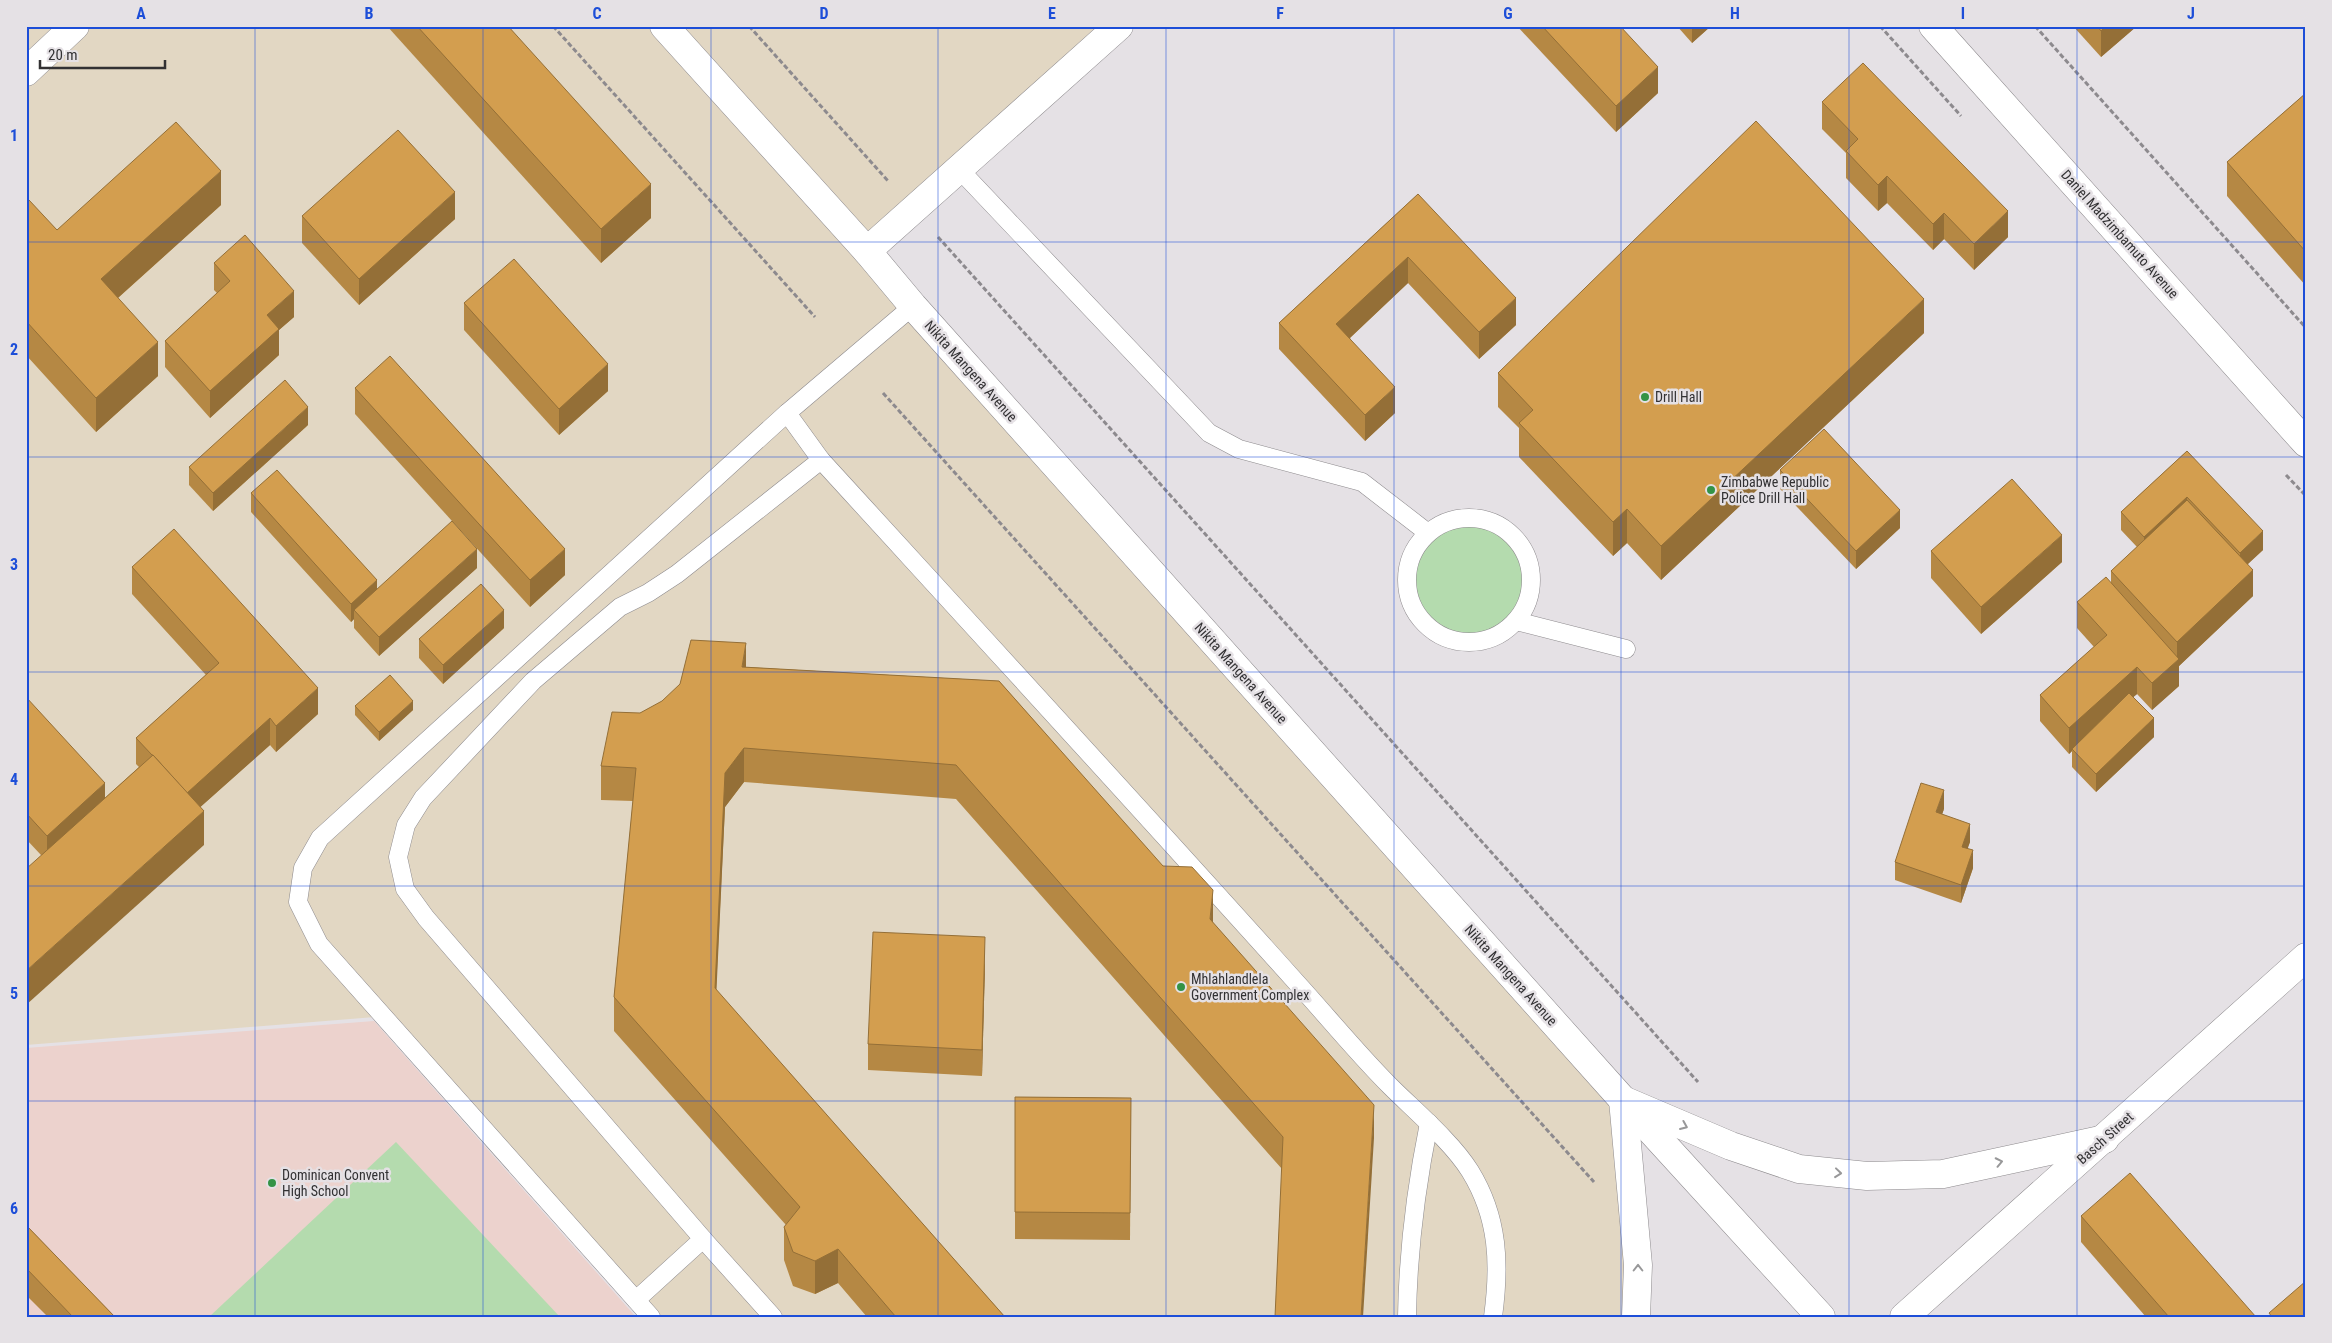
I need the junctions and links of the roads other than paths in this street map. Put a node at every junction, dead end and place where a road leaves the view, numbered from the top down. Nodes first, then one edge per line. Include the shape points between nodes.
1 (76, 26) edge
2 (664, 26) edge
3 (1119, 26) edge
4 (1933, 26) edge
5 (26, 72) edge
6 (959, 169) junction
7 (867, 251) junction
8 (913, 306) junction
9 (787, 413) junction
10 (2306, 443) edge
11 (821, 460) junction
12 (1428, 533) junction
13 (1516, 620) junction
14 (1626, 649) dead end
15 (2306, 957) edge
16 (1623, 1100) junction
17 (1429, 1124) junction
18 (2105, 1138) junction
19 (702, 1239) junction
20 (636, 1300) junction
21 (651, 1317) edge
22 (773, 1317) edge
23 (1407, 1317) edge
24 (1493, 1317) edge
25 (1636, 1317) edge
26 (1821, 1317) edge
27 (1904, 1317) edge

1 - 5 street
2 - 7 street, Nikita Mangena Avenue
3 - 6 street
4 - 10 street, Daniel Madzimbamuto Avenue
6 - 7 street
6 - 12 lane via 1208,433 1239,449 1362,482
7 - 8 street, Nikita Mangena Avenue
8 - 9 lane
8 - 16 street, Nikita Mangena Avenue
9 - 11 lane
9 - 20 lane via 320,838 303,868 298,902 320,944
11 - 17 lane via 1387,1083
11 - 19 lane via 677,574 620,607 533,681 423,798 406,825 398,856 405,889 426,918
12 - 13 lane via 1446,522 1466,518 1487,521 1505,530 1520,545 1528,563 1531,583 1527,603
12 - 13 lane via 1415,548 1408,568 1407,589 1413,608 1425,624 1442,636 1462,642 1501,634
13 - 14 lane
15 - 18 street, Basch Street
16 -> 18 street via 1731,1146 1799,1170 1867,1176 1944,1174
25 -> 16 street via 1638,1265
16 - 26 street, Nikita Mangena Avenue
17 - 23 lane via 1418,1178 1408,1270
17 - 24 lane via 1469,1170 1484,1199 1497,1248 1498,1278
18 - 27 street, Basch Street
19 - 20 lane
19 - 22 lane
20 - 21 lane

